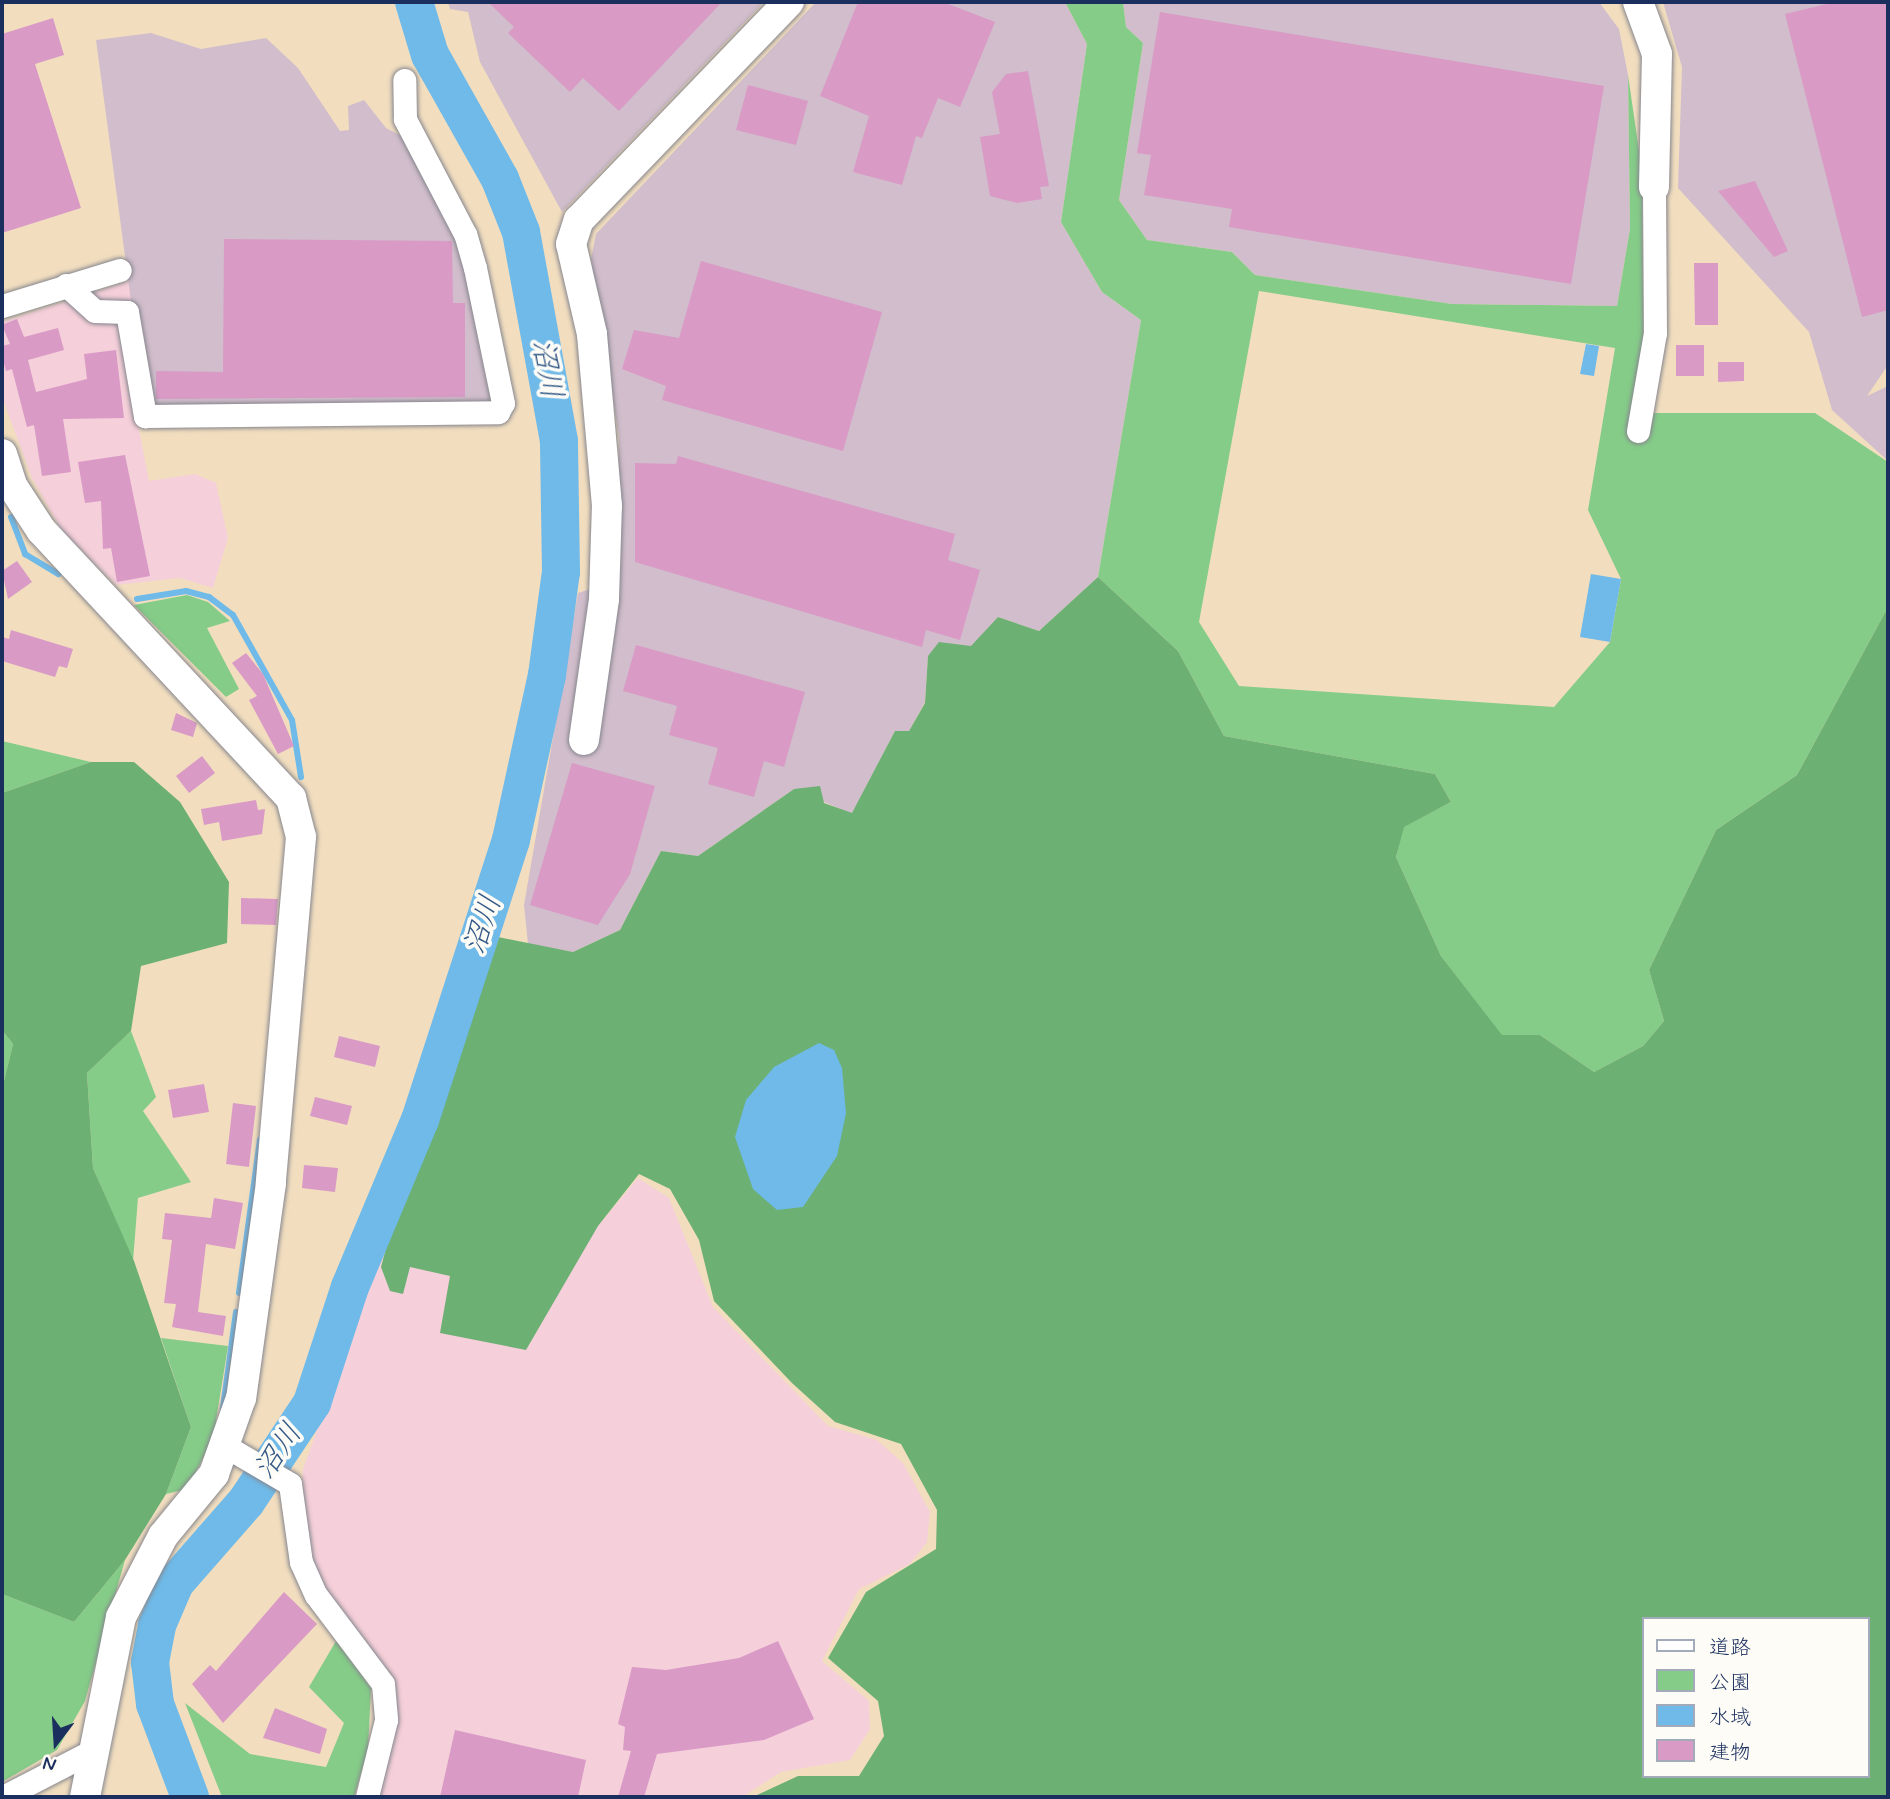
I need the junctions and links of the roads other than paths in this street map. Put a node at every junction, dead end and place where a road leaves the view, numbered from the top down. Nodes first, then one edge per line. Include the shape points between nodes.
1 (789, 2) edge
2 (1639, 2) edge
3 (404, 80) dead end
4 (1654, 187) joint
5 (120, 270) dead end
6 (66, 285) junction
7 (2, 306) edge
8 (1637, 431) dead end
9 (2, 454) edge
10 (584, 740) dead end
11 (235, 1450) junction
12 (90, 1752) junction
13 (4, 1797) edge
14 (85, 1797) edge
15 (367, 1797) edge

1 - 10 street via 579,220 571,244 592,334 607,506 604,599
2 - 4 street via 1657,54
3 - 6 street via 405,119 465,234 475,268 503,403 498,412 145,416 127,312 94,311
4 - 8 street via 1655,333 1649,395
5 - 6 street
6 - 7 street
9 - 11 street via 13,487 41,530 291,798 301,837 271,1183
11 - 12 street via 142,1569 121,1617
11 - 15 street via 290,1484 301,1562 316,1595 383,1684 386,1720
12 - 13 street
12 - 14 street

